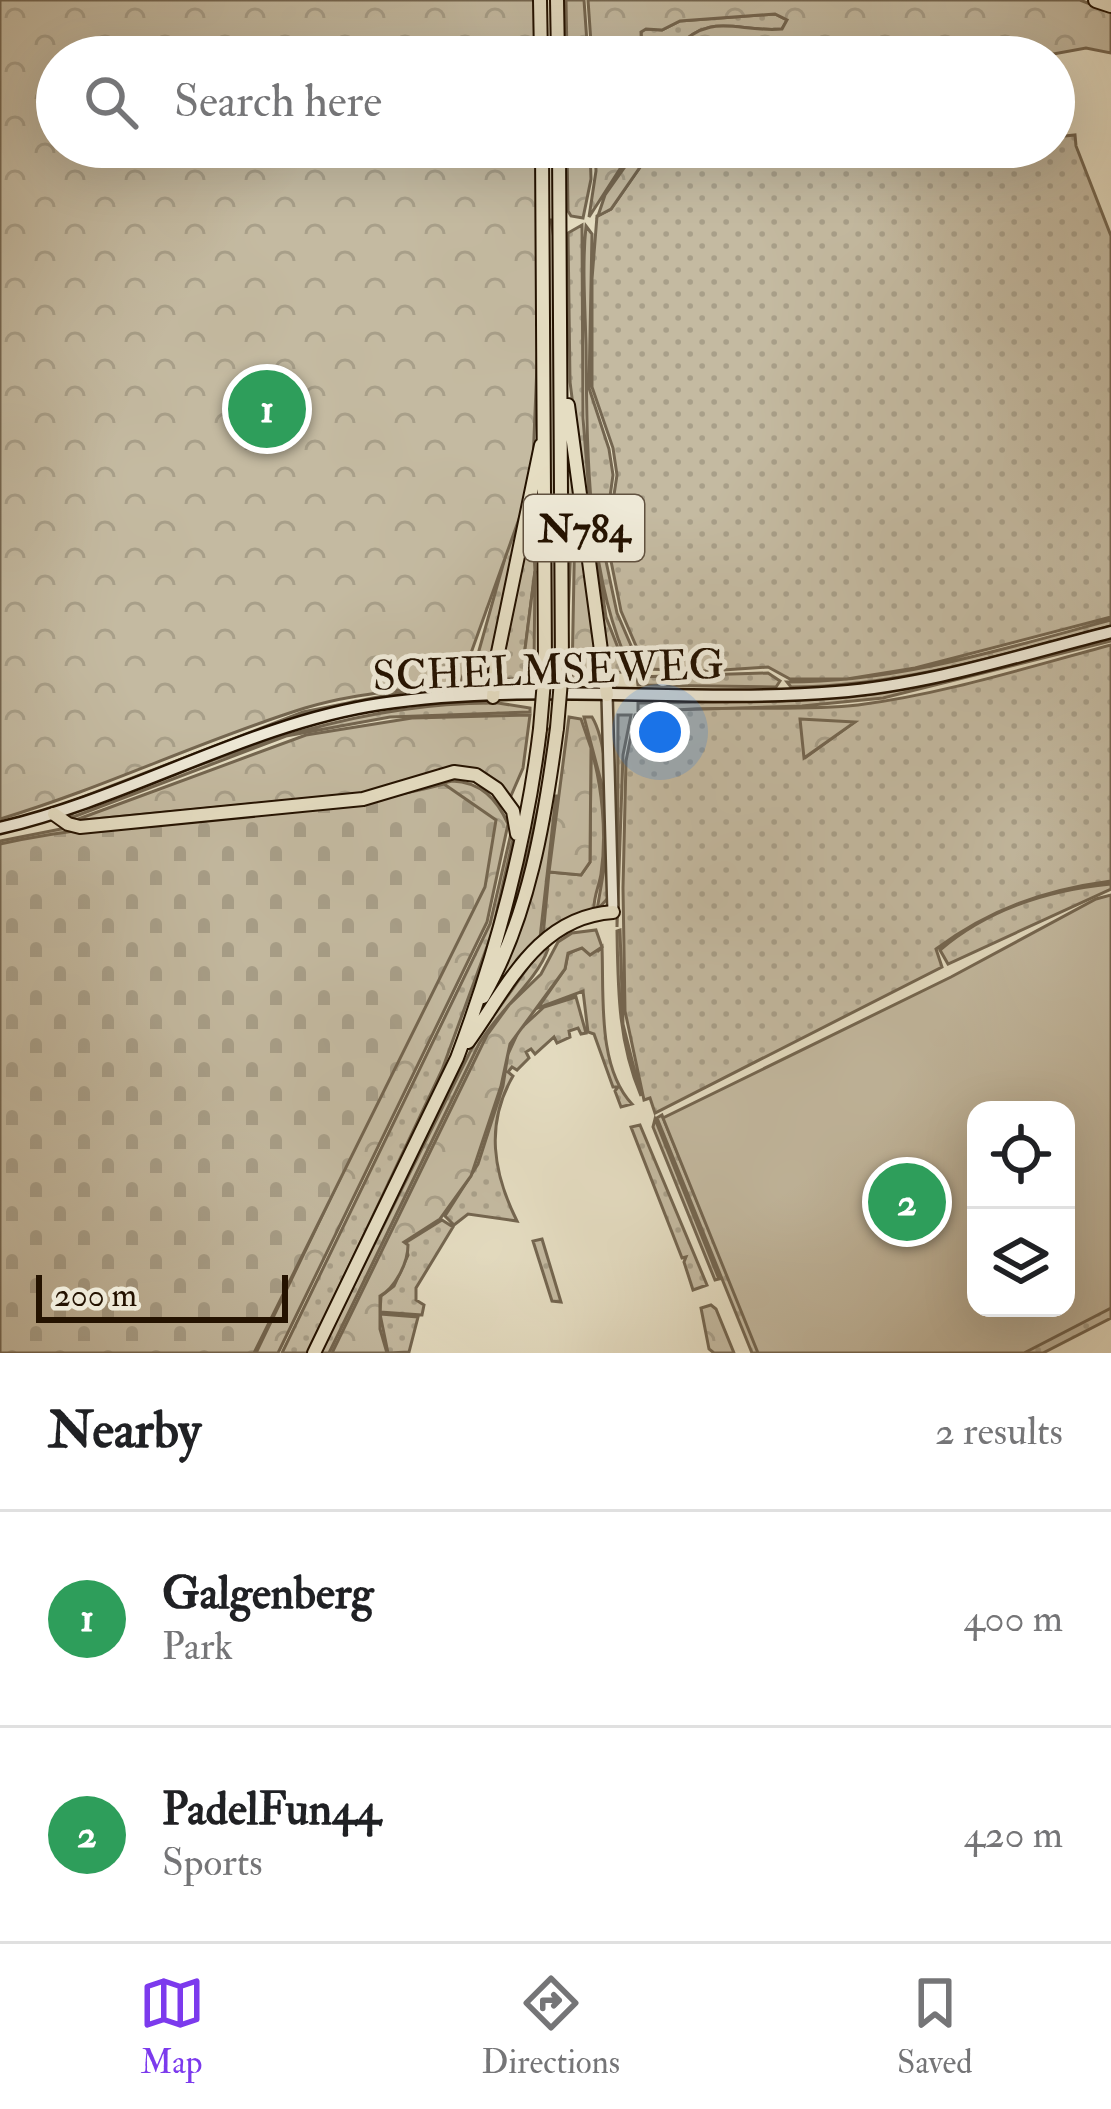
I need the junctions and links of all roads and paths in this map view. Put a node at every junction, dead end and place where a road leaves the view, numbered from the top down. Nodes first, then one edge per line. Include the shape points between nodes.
1 (540, 0) edge
2 (557, 0) edge
3 (1096, 0) edge
4 (1111, 5) edge
5 (541, 36) edge
6 (558, 36) edge
7 (542, 168) edge
8 (559, 168) edge
9 (563, 361) junction
10 (544, 434) junction
11 (1111, 632) edge
12 (607, 695) junction
13 (493, 697) junction
14 (55, 814) junction
15 (0, 829) edge
16 (517, 853) junction
17 (613, 912) joint
18 (474, 1014) junction
19 (457, 1058) junction
20 (314, 1353) edge

1 - 5 main road
2 - 6 main road
3 - 4 highway
7 - 10 main road, N784
8 - 9 main road, N784
9 - 12 main road, N784
9 - 18 main road, N784, bridge via 557,728 524,894
10 - 13 main road, N784
10 - 16 main road, N784, bridge via 545,669
11 - 12 main road, SCHELMSEWEG via 880,688
12 - 13 main road, SCHELMSEWEG
12 - 17 street
13 - 14 main road, SCHELMSEWEG via 319,716
14 - 15 main road, SCHELMSEWEG
14 - 16 main road via 80,827 344,801 462,772 487,781 509,803
16 - 18 main road, N784
17 - 19 main road, N784 via 544,939
18 - 19 main road, N784
19 - 20 main road, N784

